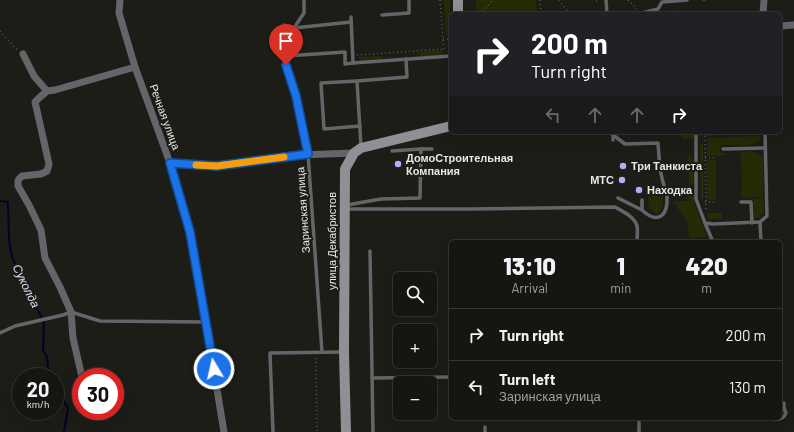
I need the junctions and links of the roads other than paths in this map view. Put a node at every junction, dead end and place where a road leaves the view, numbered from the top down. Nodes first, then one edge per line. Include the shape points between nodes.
1 (120, 0) edge
2 (304, 0) edge
3 (409, 0) edge
4 (458, 0) edge
5 (606, 0) edge
6 (687, 0) edge
7 (764, 0) edge
8 (458, 12) edge
9 (607, 12) edge
10 (658, 12) edge
11 (764, 12) edge
12 (382, 14) dead end
13 (351, 17) dead end
14 (351, 22) junction
15 (782, 26) edge
16 (794, 26) edge
17 (294, 28) junction
18 (23, 54) road end
19 (286, 56) junction
20 (449, 56) edge
21 (406, 59) junction
22 (353, 63) junction
23 (135, 67) junction
24 (357, 81) junction
25 (46, 91) junction
26 (360, 126) junction
27 (449, 127) edge
28 (613, 134) edge
29 (614, 134) edge
30 (696, 134) edge
31 (765, 134) edge
32 (613, 140) dead end
33 (765, 148) junction
34 (421, 149) junction
35 (432, 149) dead end
36 (723, 149) dead end
37 (358, 151) junction
38 (392, 151) dead end
39 (308, 154) junction
40 (170, 163) junction
41 (618, 198) dead end
42 (642, 200) dead end
43 (740, 202) dead end
44 (344, 207) junction
45 (642, 210) junction
46 (760, 222) junction
47 (705, 223) junction
48 (752, 223) junction
49 (637, 240) edge
50 (712, 240) edge
51 (761, 240) edge
52 (370, 251) dead end
53 (71, 312) junction
54 (206, 322) junction
55 (0, 333) edge
56 (322, 352) junction
57 (344, 352) junction
58 (80, 368) edge
59 (372, 378) junction
60 (449, 378) edge
61 (784, 403) dead end
62 (782, 418) edge
63 (639, 420) edge
64 (224, 432) edge
65 (273, 432) edge
66 (346, 432) edge
67 (373, 432) edge
68 (639, 432) edge

1 - 23 street, Речная улица via 119,13
2 - 17 lane, Заринская улица via 304,13
3 - 12 lane via 410,13
4 - 8 street
5 - 9 lane
6 - 10 lane via 662,2
7 - 11 street
13 - 14 lane
14 - 17 lane
14 - 22 lane
15 - 16 street
17 - 19 lane, Заринская улица via 284,25
18 - 25 street via 34,76
19 - 22 lane via 345,52 345,64
19 - 39 lane, Заринская улица
20 - 21 lane
21 - 22 lane
21 - 24 lane via 407,77
23 - 25 street
23 - 40 street, Речная улица
24 - 26 lane
24 - 26 lane via 321,83 324,129
25 - 53 street via 35,102 49,164 47,171 22,176 18,186 41,230 45,258
26 - 37 lane
27 - 37 street
28 - 32 lane
29 - 45 lane via 625,144 658,143 667,195 666,208 659,217 653,218
30 - 47 lane via 696,199
31 - 33 lane
33 - 36 lane
33 - 46 lane via 767,216
34 - 35 lane
34 - 38 lane
34 - 44 lane via 420,198 381,199
37 - 39 street
37 - 44 street, улица Декабристов via 345,169
39 - 40 street via 217,166
39 - 56 lane, Заринская улица
40 - 54 street, Речная улица via 190,232
41 - 45 lane
42 - 45 lane
43 - 48 lane via 751,202
44 - 49 lane via 615,207 637,224
44 - 57 street, улица Декабристов
46 - 48 lane
46 - 51 lane
47 - 48 lane
47 - 50 lane
52 - 59 lane
53 - 54 lane via 100,321
53 - 55 lane via 15,326
53 - 58 street via 73,338
54 - 64 street, Речная улица
56 - 57 lane
56 - 65 lane via 270,353
57 - 66 street, улица Декабристов
59 - 60 lane
59 - 67 lane
61 - 62 lane via 786,413
63 - 68 lane

